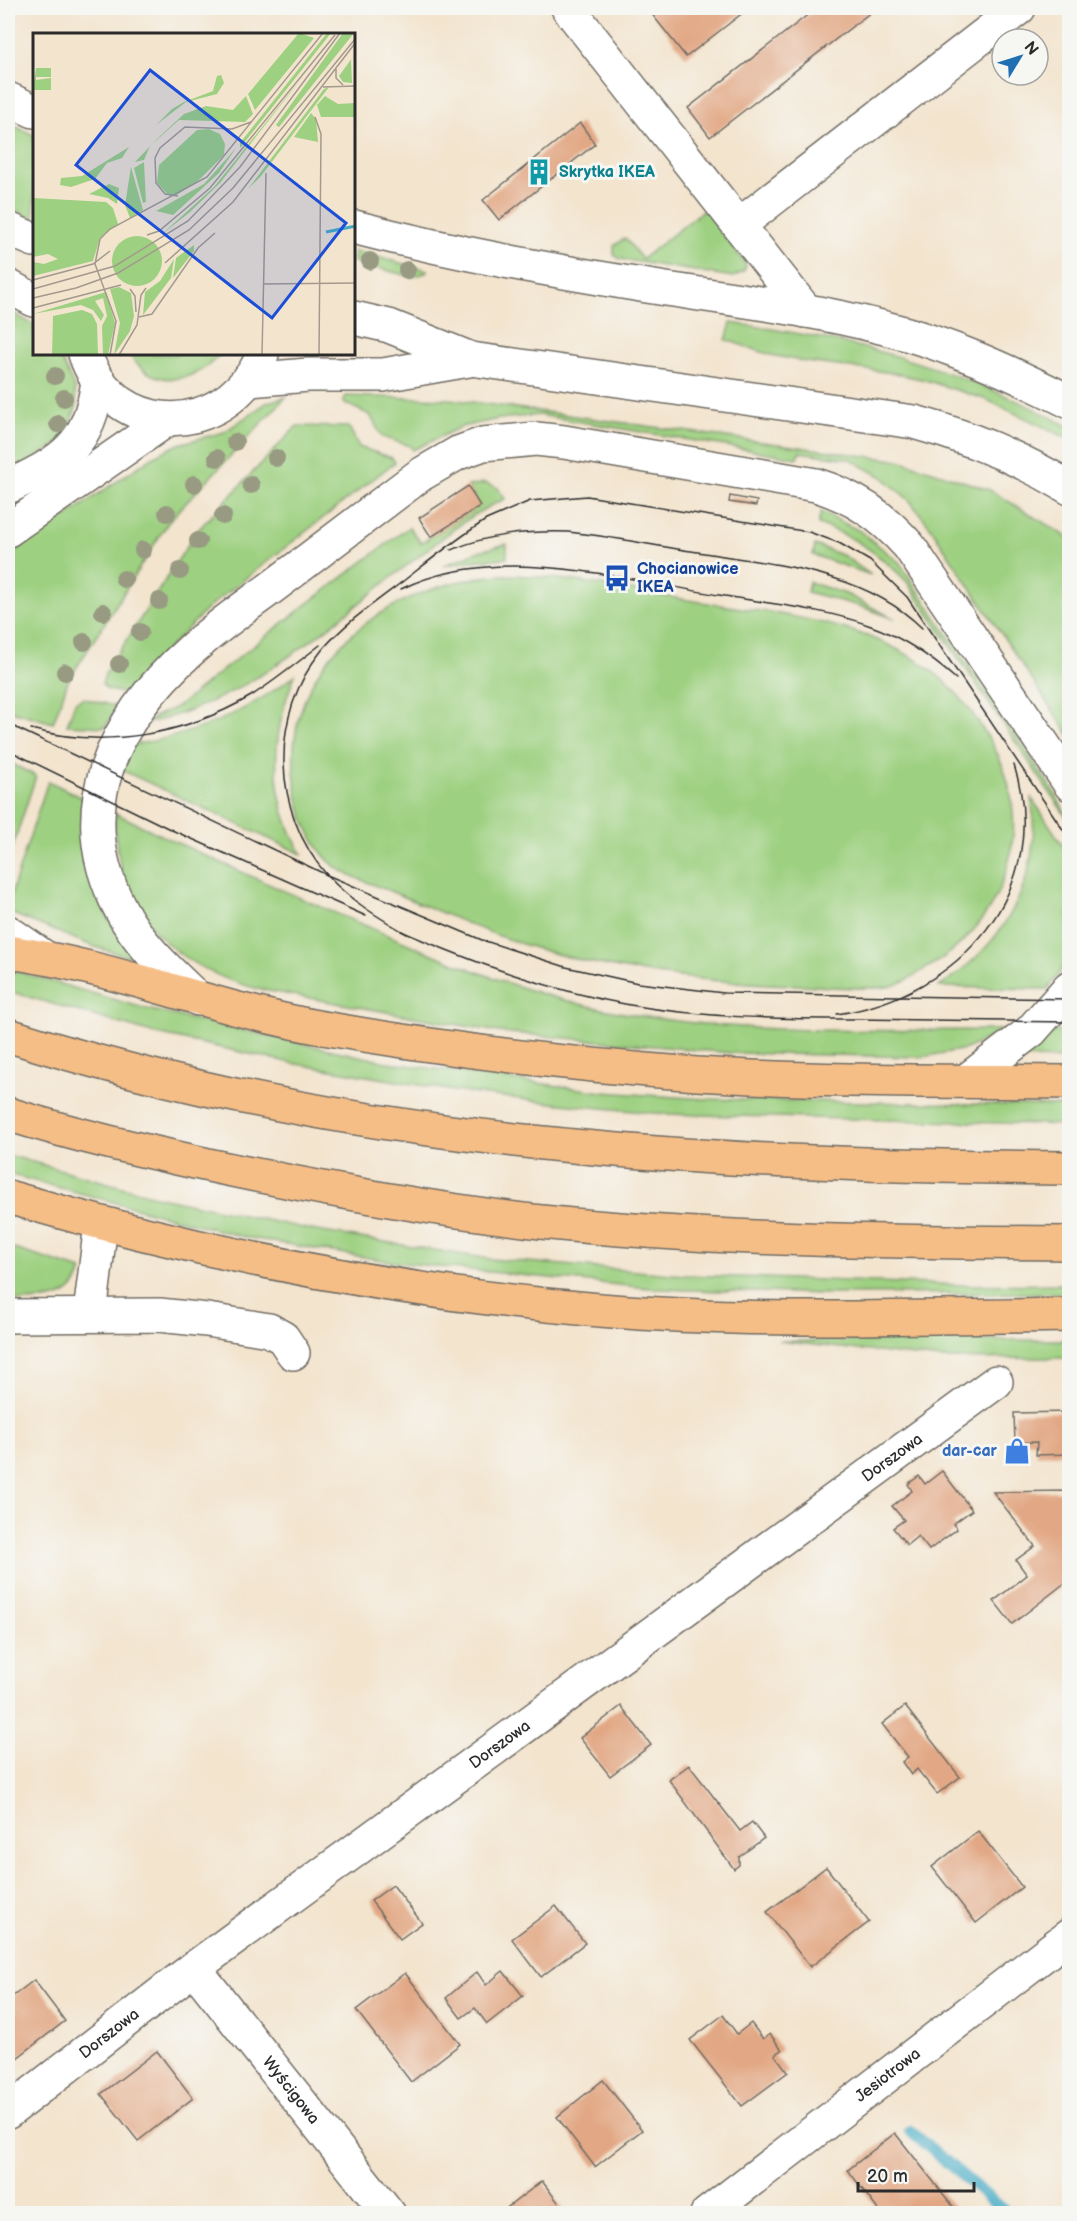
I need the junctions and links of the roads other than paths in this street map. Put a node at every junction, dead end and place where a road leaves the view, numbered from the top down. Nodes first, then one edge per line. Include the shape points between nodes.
1 (568, 8) edge
2 (1019, 8) edge
3 (8, 99) edge
4 (33, 111) edge
5 (739, 225) junction
6 (356, 227) edge
7 (8, 229) edge
8 (33, 240) edge
9 (8, 286) edge
10 (33, 299) edge
11 (807, 311) junction
12 (356, 318) edge
13 (471, 360) junction
14 (255, 367) edge
15 (91, 368) edge
16 (1070, 402) edge
17 (168, 419) junction
18 (8, 487) edge
19 (1070, 488) edge
20 (8, 530) edge
21 (1070, 784) edge
22 (8, 932) edge
23 (8, 952) edge
24 (44, 957) junction
25 (1070, 987) edge
26 (198, 999) junction
27 (23, 1040) edge
28 (967, 1080) junction
29 (1070, 1082) edge
30 (13, 1116) edge
31 (1070, 1168) edge
32 (8, 1197) edge
33 (101, 1224) junction
34 (1070, 1243) edge
35 (90, 1314) junction
36 (1070, 1315) edge
37 (8, 1316) edge
38 (293, 1353) dead end
39 (996, 1382) dead end
40 (1070, 1935) edge
41 (194, 1968) junction
42 (8, 2112) edge
43 (389, 2214) edge
44 (707, 2214) edge

1 - 5 street
2 - 5 street
3 - 4 street
5 - 11 street
6 - 11 street via 508,263
7 - 8 street
9 - 10 street
11 - 16 street via 885,328 954,350
12 - 13 street via 389,326
13 - 14 street via 383,375 308,375
13 - 19 street via 914,422 954,432 999,450
14 - 17 street via 232,398 212,411
15 - 17 street via 116,400 139,414
15 - 18 street via 94,409 80,439 66,454
17 - 20 street
21 - 26 street via 909,546 879,515 854,499 816,485 564,442 509,440 483,444 438,463 194,646 142,702 118,737 99,795 99,842 104,869 134,931
22 - 24 street
23 - 24 main road
24 - 26 main road
25 - 28 street via 1031,1031
26 - 28 main road via 313,1026 578,1064 700,1074
27 - 31 main road via 151,1076 423,1130 688,1157 887,1166
28 - 29 main road
30 - 34 main road via 166,1156 294,1183 541,1221 854,1240
32 - 33 main road
33 - 35 street
33 - 36 main road via 282,1267 601,1310 775,1317
35 - 37 street
35 - 38 street via 159,1315 269,1330 283,1338
39 - 41 street, Dorszowa
40 - 44 street, Jesiotrowa
41 - 42 street, Dorszowa
41 - 43 street, Wyścigowa

